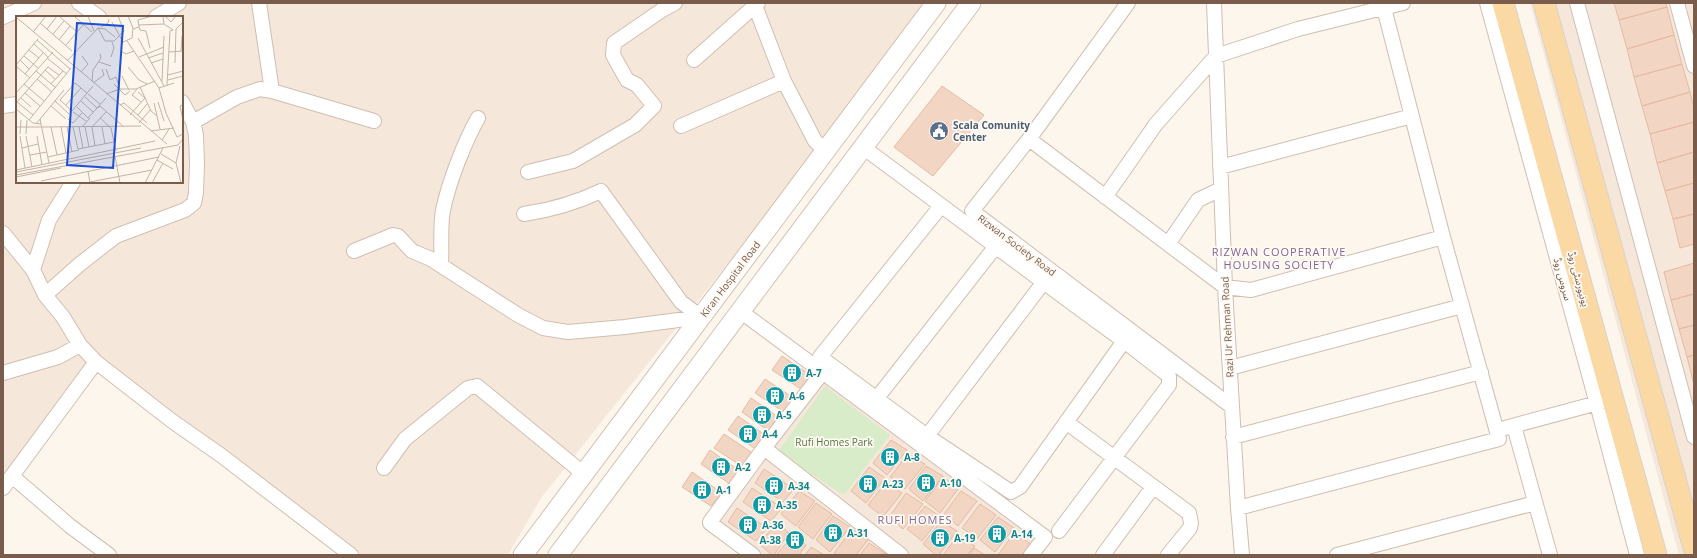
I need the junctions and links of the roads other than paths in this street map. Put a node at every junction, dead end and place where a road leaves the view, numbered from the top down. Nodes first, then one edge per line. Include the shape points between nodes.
1 (34, 3) edge
2 (79, 3) edge
3 (179, 3) edge
4 (259, 3) edge
5 (675, 3) edge
6 (936, 3) edge
7 (971, 3) edge
8 (1128, 3) edge
9 (1214, 3) edge
10 (1403, 3) edge
11 (1487, 3) edge
12 (1503, 3) edge
13 (1544, 3) edge
14 (1577, 3) edge
15 (1677, 3) edge
16 (756, 4) edge
17 (1384, 8) junction
18 (98, 16) edge
19 (158, 16) edge
20 (3, 17) edge
21 (1216, 56) junction
22 (694, 60) dead end
23 (1694, 66) edge
24 (784, 82) junction
25 (272, 91) junction
26 (16, 104) edge
27 (183, 104) edge
28 (3, 106) edge
29 (1412, 116) junction
30 (478, 118) dead end
31 (374, 121) dead end
32 (193, 122) junction
33 (681, 126) dead end
34 (1029, 139) junction
35 (864, 148) junction
36 (826, 150) junction
37 (1220, 167) junction
38 (528, 172) dead end
39 (72, 183) edge
40 (1221, 189) junction
41 (1105, 197) junction
42 (941, 206) junction
43 (524, 214) dead end
44 (3, 233) edge
45 (1442, 237) junction
46 (1168, 244) junction
47 (996, 246) junction
48 (354, 251) dead end
49 (441, 265) junction
50 (33, 270) junction
51 (1043, 283) junction
52 (1225, 287) junction
53 (45, 295) junction
54 (1462, 306) junction
55 (740, 311) junction
56 (701, 318) junction
57 (1124, 341) junction
58 (80, 345) junction
59 (96, 362) junction
60 (1230, 368) junction
61 (823, 372) junction
62 (1481, 372) junction
63 (3, 374) edge
64 (877, 398) junction
65 (1605, 401) junction
66 (1232, 406) junction
67 (1066, 422) junction
68 (1514, 426) junction
69 (1497, 430) junction
70 (928, 436) junction
71 (1233, 437) junction
72 (1694, 437) edge
73 (764, 448) junction
74 (1113, 458) junction
75 (384, 468) dead end
76 (584, 474) junction
77 (12, 476) junction
78 (1153, 487) junction
79 (3, 488) edge
80 (1536, 502) junction
81 (1238, 508) junction
82 (1059, 531) dead end
83 (1694, 548) edge
84 (102, 553) edge
85 (351, 555) edge
86 (523, 555) edge
87 (558, 555) edge
88 (753, 555) edge
89 (900, 555) edge
90 (1031, 555) edge
91 (1103, 555) edge
92 (1168, 555) edge
93 (1242, 555) edge
94 (1337, 555) edge
95 (1550, 555) edge
96 (1637, 555) edge
97 (1656, 555) edge

1 - 20 street
2 - 18 street
3 - 19 street
4 - 25 street
5 - 38 street via 614,44 613,55 627,80 637,85 654,106 635,125 573,161
6 - 36 main road, Kiran Hospital Road
7 - 35 main road
8 - 34 street, Rizwan Society Road
9 - 21 street, Razi Ur Rehman Road
10 - 17 street
11 - 65 street, سروس روڈ
12 - 65 main road, یونیورسٹی روڈ
13 - 83 main road
14 - 72 street
15 - 23 street
16 - 22 street
16 - 24 street
17 - 21 street via 1298,29
17 - 29 street
21 - 37 street, Razi Ur Rehman Road
21 - 41 street via 1156,124
24 - 33 street
24 - 36 street via 815,141
25 - 31 street
25 - 32 street via 260,89 237,97
26 - 28 street
27 - 32 street
29 - 37 street
29 - 45 street
30 - 49 street via 458,162 443,211
32 - 53 street via 197,163 194,203 185,210 116,236
34 - 41 street
34 - 66 street, Rizwan Society Road via 972,211
35 - 42 street
35 - 55 main road
36 - 56 main road, Kiran Hospital Road
37 - 40 street, Razi Ur Rehman Road
39 - 50 street via 49,220
40 - 46 street via 1198,200
40 - 52 street, Razi Ur Rehman Road
41 - 46 street
42 - 47 street
42 - 64 street via 820,357
43 - 56 street via 548,211 601,191 681,302
44 - 50 street
45 - 52 street via 1251,290
45 - 54 street
46 - 52 street
47 - 51 street
47 - 64 street
48 - 49 street via 393,235 398,236 412,251
49 - 56 street via 518,315 543,328 568,332
50 - 53 street
51 - 57 street
51 - 70 street
52 - 60 street, Razi Ur Rehman Road
53 - 58 street via 63,317
54 - 60 street
54 - 62 street
55 - 61 street
55 - 87 main road
56 - 76 main road, Kiran Hospital Road
57 - 67 street
57 - 74 street via 1168,376 1170,382
58 - 59 street
58 - 63 street via 58,357
59 - 77 street
59 - 85 street
60 - 66 street, Razi Ur Rehman Road
61 - 73 street
61 - 90 street via 1045,538
62 - 69 street
62 - 71 street
64 - 70 street
65 - 68 street
65 - 96 street, سروس روڈ
65 - 97 main road, یونیورسٹی روڈ
66 - 71 street, Razi Ur Rehman Road
67 - 70 street via 1020,487 1011,492
67 - 74 street
68 - 69 street
68 - 80 street
69 - 81 street via 1499,440
71 - 81 street, Razi Ur Rehman Road
73 - 88 street via 710,522
73 - 89 street
74 - 78 street
74 - 82 street
75 - 76 street via 405,440 468,388 477,386
76 - 86 main road, Kiran Hospital Road
77 - 79 street
77 - 84 street
78 - 91 street
78 - 92 street via 1191,517 1190,528
80 - 94 street
80 - 95 street
81 - 93 street, Razi Ur Rehman Road

